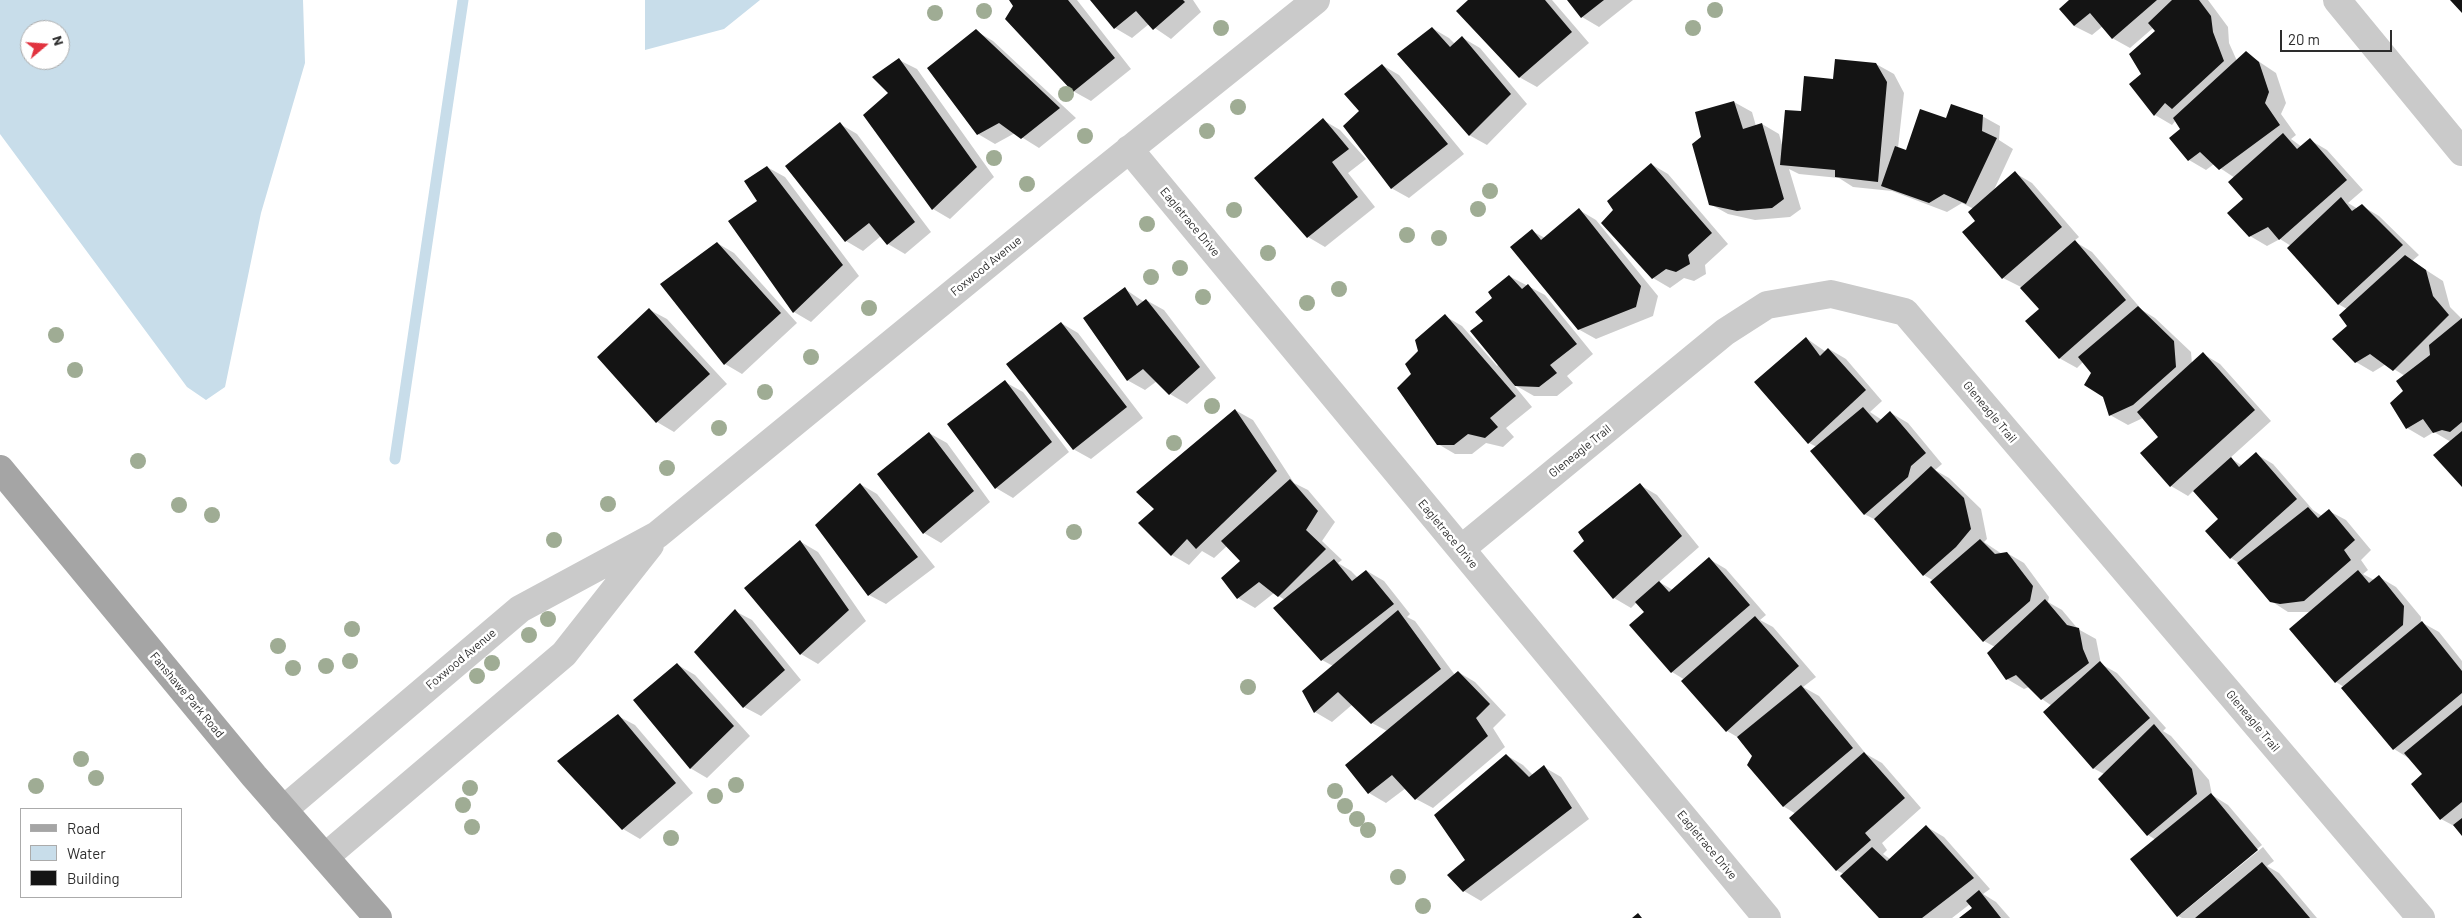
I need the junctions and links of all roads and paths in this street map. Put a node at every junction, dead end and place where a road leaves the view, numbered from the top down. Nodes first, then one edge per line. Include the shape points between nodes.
1 (1316, 0) edge
2 (2337, 0) edge
3 (1129, 149) junction
4 (2462, 152) edge
5 (0, 469) edge
6 (657, 536) junction
7 (1461, 549) junction
8 (283, 810) junction
9 (324, 857) junction
10 (378, 918) edge
11 (1767, 918) edge
12 (2421, 918) edge

1 - 3 street, Foxwood Avenue
2 - 4 street
3 - 6 street, Foxwood Avenue
3 - 7 street, Eagletrace Drive
5 - 8 main road, Fanshawe Park Road
6 - 8 street, Foxwood Avenue via 520,609
6 - 9 street, Foxwood Avenue via 564,654
7 - 11 street, Eagletrace Drive
7 - 12 street, Gleneagle Trail via 1725,332 1767,305 1831,294 1905,312
8 - 9 main road, Fanshawe Park Road
9 - 10 main road, Fanshawe Park Road

